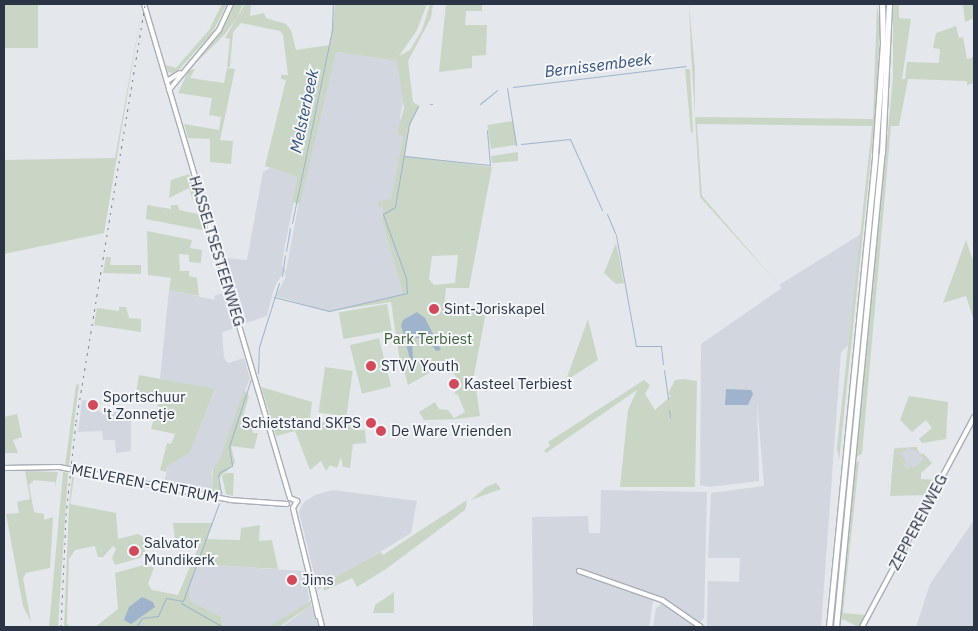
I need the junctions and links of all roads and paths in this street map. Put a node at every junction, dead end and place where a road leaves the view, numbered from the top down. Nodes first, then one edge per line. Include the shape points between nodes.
1 (144, 4) edge
2 (232, 4) edge
3 (882, 4) edge
4 (889, 4) edge
5 (182, 72) junction
6 (167, 82) junction
7 (170, 90) junction
8 (974, 417) edge
9 (4, 468) edge
10 (290, 498) junction
11 (287, 504) junction
12 (293, 508) junction
13 (580, 571) dead end
14 (322, 627) edge
15 (701, 627) edge
16 (829, 627) edge
17 (836, 627) edge
18 (862, 627) edge

1 - 6 main road, HASSELTSESTEENWEG
2 - 5 main road via 214,37
3 - 16 highway via 883,44 876,145
4 - 17 highway via 882,154
5 - 6 main road
5 - 7 main road
6 - 7 main road, HASSELTSESTEENWEG
7 - 10 main road, HASSELTSESTEENWEG
8 - 18 main road, ZEPPERENWEG
9 - 11 main road, MELVEREN-CENTRUM via 59,467 230,500
10 - 11 main road
10 - 12 main road, HASSELTSESTEENWEG via 297,501
11 - 12 main road
12 - 14 main road
13 - 15 main road via 662,600

